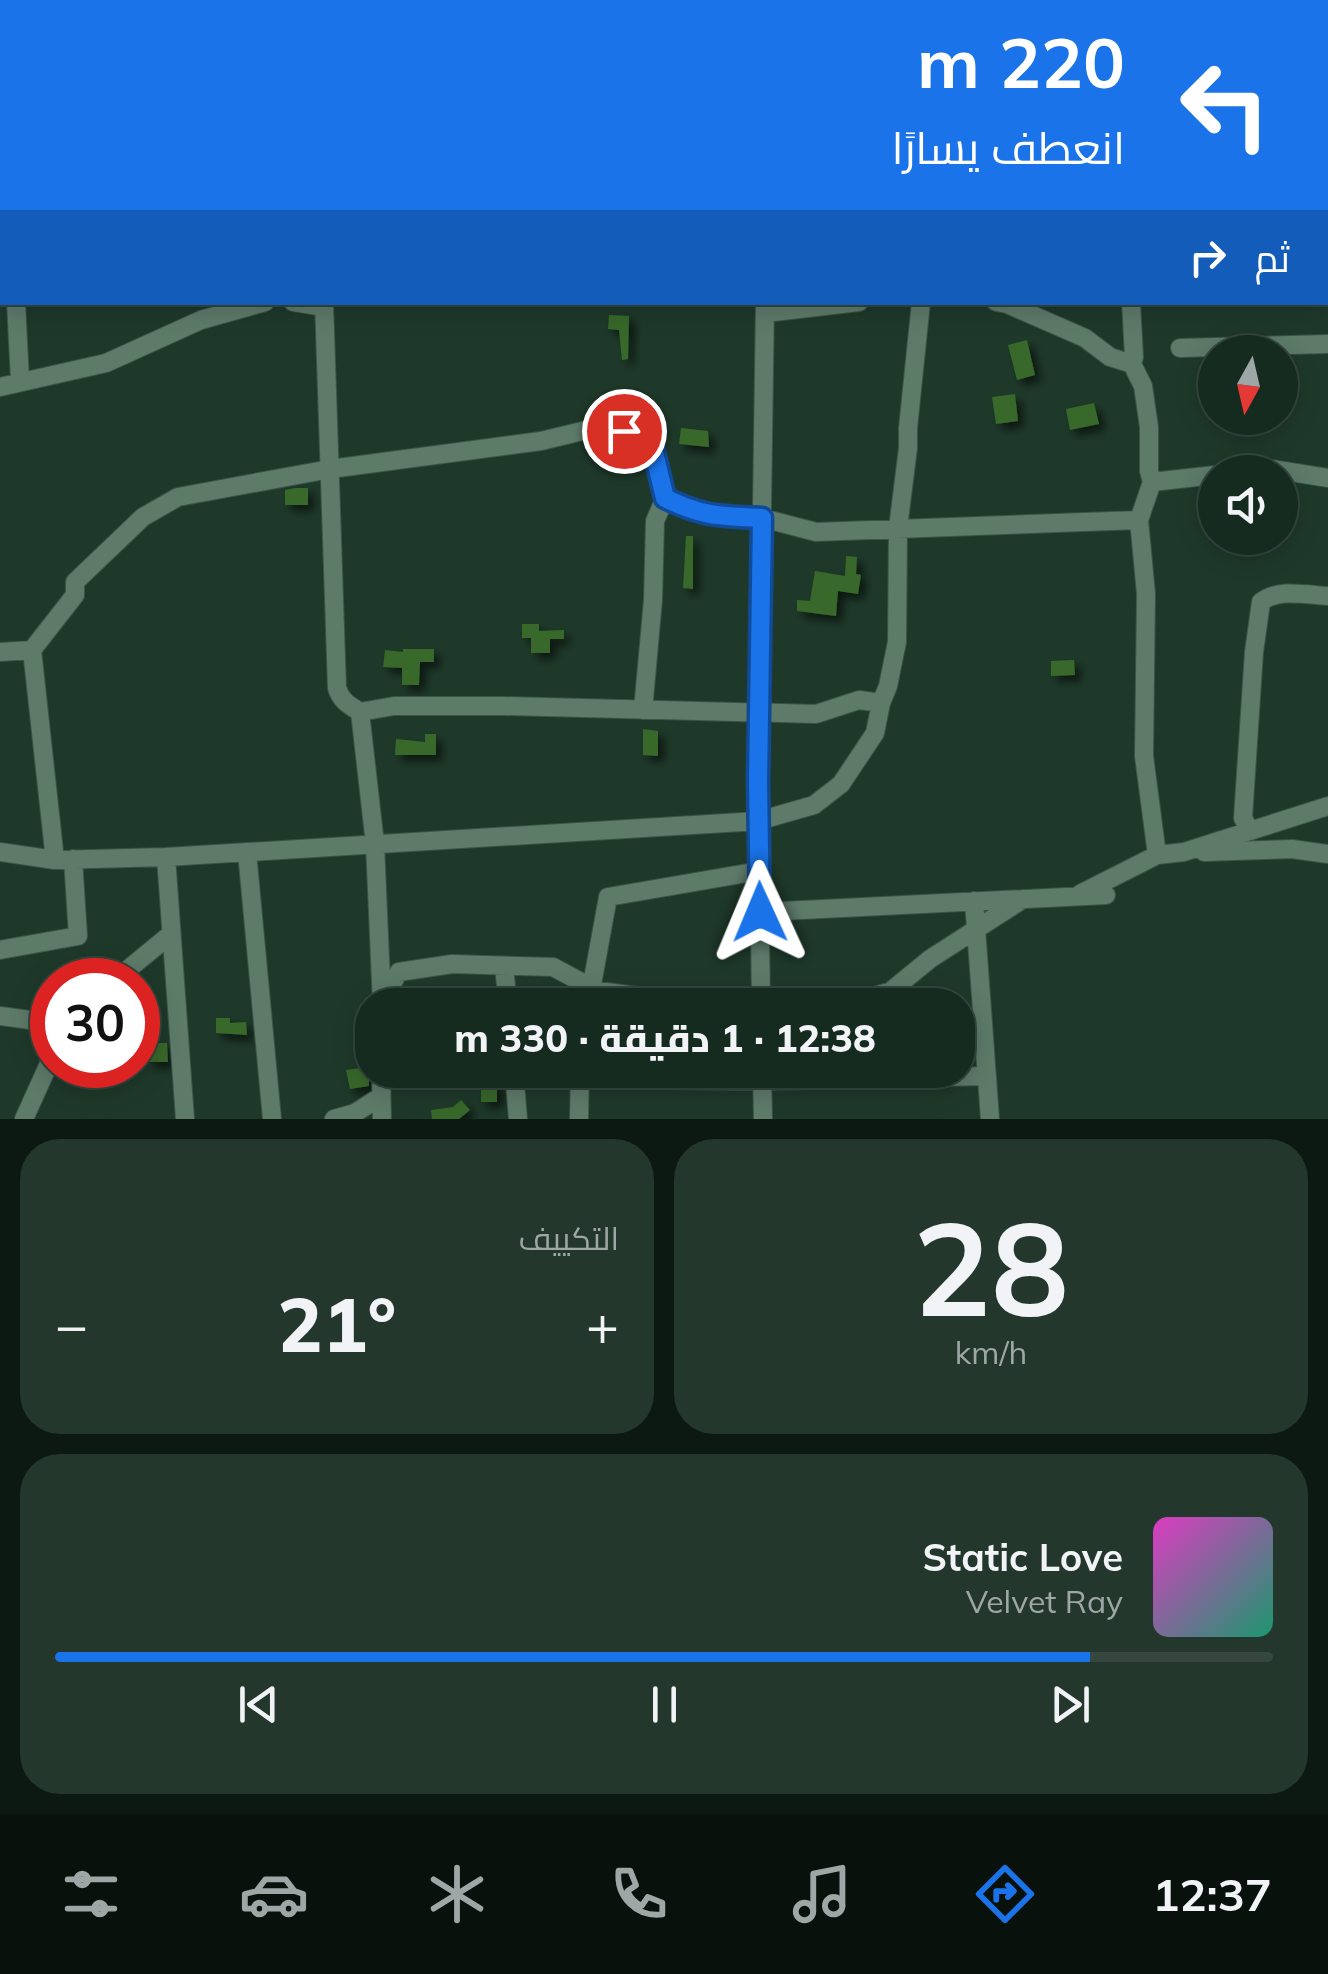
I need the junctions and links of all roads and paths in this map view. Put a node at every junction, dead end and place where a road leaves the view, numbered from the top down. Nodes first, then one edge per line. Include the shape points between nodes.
1 (16, 305) edge
2 (254, 305) edge
3 (324, 305) edge
4 (812, 305) edge
5 (920, 305) edge
6 (1009, 305) edge
7 (1131, 305) edge
8 (765, 308) edge
9 (1328, 344) edge
10 (1180, 348) dead end
11 (1132, 364) junction
12 (20, 381) junction
13 (0, 387) edge
14 (330, 469) junction
15 (1298, 474) edge
16 (1198, 478) edge
17 (1328, 478) edge
18 (1152, 482) junction
19 (665, 498) junction
20 (762, 518) junction
21 (1139, 520) junction
22 (898, 528) junction
23 (1328, 596) edge
24 (32, 650) junction
25 (0, 652) edge
26 (881, 703) junction
27 (643, 710) junction
28 (360, 712) junction
29 (759, 714) junction
30 (1328, 806) edge
31 (758, 821) junction
32 (1250, 831) junction
33 (375, 844) junction
34 (0, 852) edge
35 (247, 852) junction
36 (1184, 852) junction
37 (1328, 854) edge
38 (1157, 855) junction
39 (166, 857) junction
40 (64, 859) junction
41 (759, 871) junction
42 (1106, 895) dead end
43 (1076, 896) junction
44 (1024, 899) junction
45 (974, 902) junction
46 (760, 912) junction
47 (976, 929) junction
48 (171, 934) junction
49 (0, 950) edge
50 (142, 958) edge
51 (504, 967) junction
52 (381, 988) edge
53 (390, 988) edge
54 (506, 988) edge
55 (579, 988) edge
56 (585, 988) edge
57 (761, 988) edge
58 (896, 988) edge
59 (0, 1016) edge
60 (30, 1020) edge
61 (975, 1076) edge
62 (986, 1076) junction
63 (38, 1088) edge
64 (380, 1088) edge
65 (515, 1088) edge
66 (580, 1088) edge
67 (762, 1088) edge
68 (380, 1097) junction
69 (24, 1119) edge
70 (184, 1119) edge
71 (272, 1119) edge
72 (334, 1119) edge
73 (382, 1119) edge
74 (518, 1119) edge
75 (579, 1119) edge
76 (762, 1119) edge
77 (990, 1119) edge

1 - 12 street
2 - 12 street via 202,320 106,363
3 - 14 street
4 - 8 street
5 - 22 street
6 - 11 street
7 - 11 street
8 - 20 street
9 - 10 street
11 - 18 street via 1143,386
12 - 13 street
14 - 19 street via 542,441 598,427 650,436
14 - 24 street via 178,497 143,517 75,582 75,595
14 - 28 street via 337,688
15 - 17 street
16 - 18 street
18 - 21 street
19 - 20 street via 693,512
19 - 27 street via 656,521
20 - 22 street via 816,532
20 - 29 street
21 - 22 street
21 - 38 street via 1146,594 1144,756
22 - 26 street via 897,642
23 - 32 street via 1292,594 1262,602 1243,818
24 - 25 street
24 - 40 street
26 - 29 street via 859,700 816,714
26 - 31 street via 874,732 840,784 814,805
27 - 28 street via 394,706
27 - 29 street
28 - 33 street
29 - 31 street
30 - 32 street
31 - 33 street
31 - 41 street
32 - 36 street
33 - 35 street
33 - 52 street
34 - 40 street
35 - 39 street
35 - 71 street
36 - 37 street
36 - 38 street
38 - 43 street
39 - 40 street
39 - 48 street
40 - 49 street via 78,936
41 - 46 street
41 - 56 street via 608,897
42 - 43 street
43 - 44 street
44 - 45 street
44 - 47 street
45 - 46 street
45 - 47 street
46 - 57 street
47 - 58 street
47 - 62 street
48 - 50 street
48 - 70 street
51 - 53 street via 452,964 400,972
51 - 54 street
51 - 55 street via 554,967
59 - 60 street
61 - 62 street
62 - 77 street
63 - 69 street
64 - 68 street
65 - 74 street
66 - 75 street
67 - 76 street
68 - 72 street
68 - 73 street

